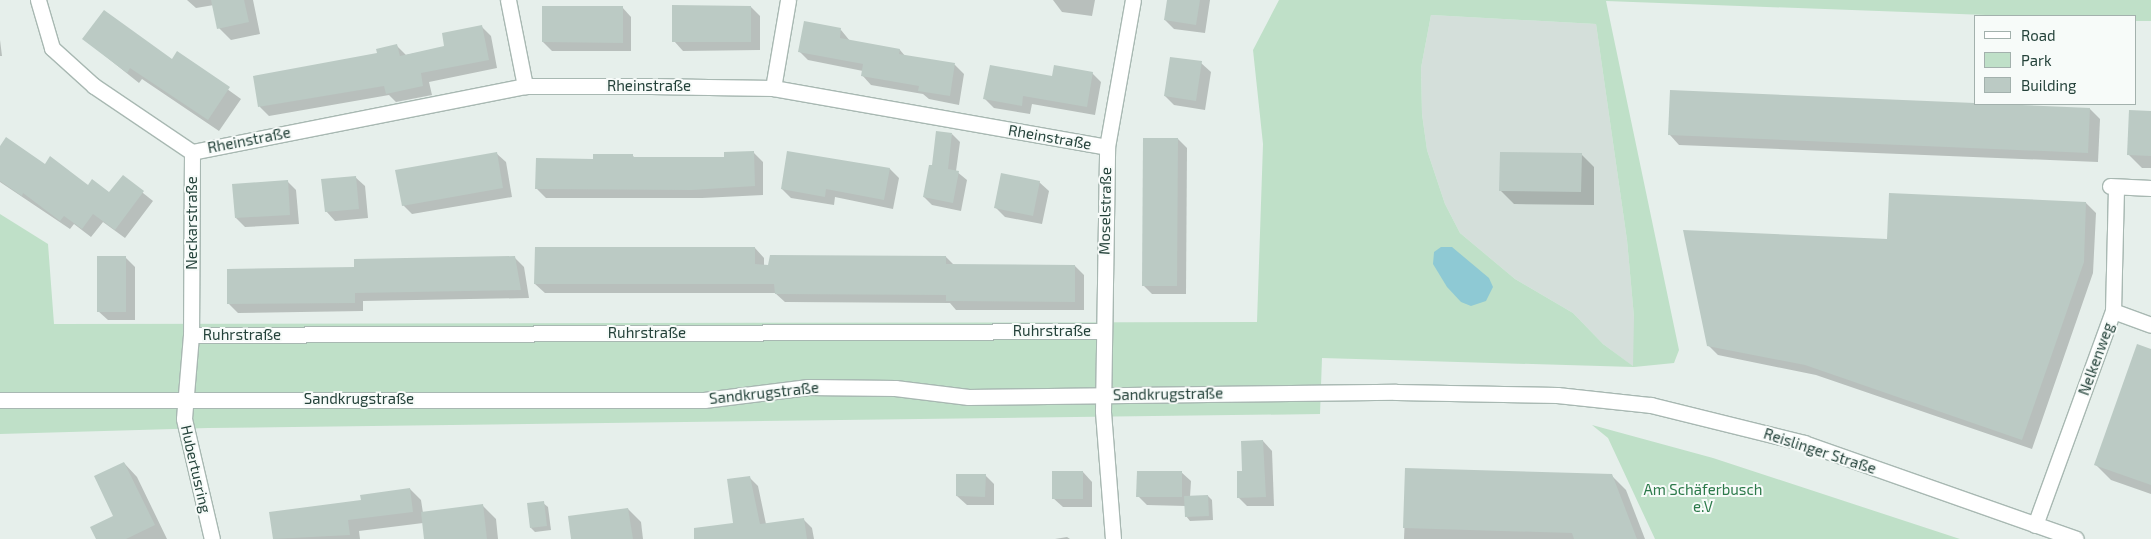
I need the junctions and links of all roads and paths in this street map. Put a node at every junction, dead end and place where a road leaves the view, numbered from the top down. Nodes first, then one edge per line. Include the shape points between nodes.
1 (38, 0) edge
2 (508, 0) edge
3 (788, 0) edge
4 (1133, 0) edge
5 (525, 86) junction
6 (773, 88) junction
7 (1107, 147) junction
8 (192, 152) junction
9 (2151, 188) edge
10 (2113, 311) junction
11 (2151, 325) edge
12 (1103, 331) junction
13 (191, 335) junction
14 (1103, 395) junction
15 (1557, 395) joint
16 (186, 398) junction
17 (0, 400) edge
18 (2035, 524) junction
19 (212, 539) edge
20 (1112, 539) edge
21 (2076, 539) edge

1 - 8 street via 52,48 94,86
2 - 5 street
3 - 6 street
4 - 7 street, Moselstraße
5 - 6 street, Rheinstraße
5 - 8 street, Rheinstraße
6 - 7 street, Rheinstraße
7 - 12 street, Moselstraße
8 - 13 street, Neckarstraße
9 - 10 street, Nelkenweg via 2113,186
10 - 11 street
10 - 18 street, Nelkenweg
12 - 13 street, Ruhrstraße
12 - 14 street, Moselstraße
13 - 16 street, Neckarstraße
14 - 15 street, Sandkrugstraße via 1396,392
14 - 16 street, Sandkrugstraße via 968,397 894,388 808,387 704,400
14 - 20 street, Moselstraße
15 - 18 street, Reislinger Straße via 1660,407 1804,443
16 - 17 street, Sandkrugstraße
16 - 19 street, Hubertusring via 184,419
18 - 21 street, Reislinger Straße

